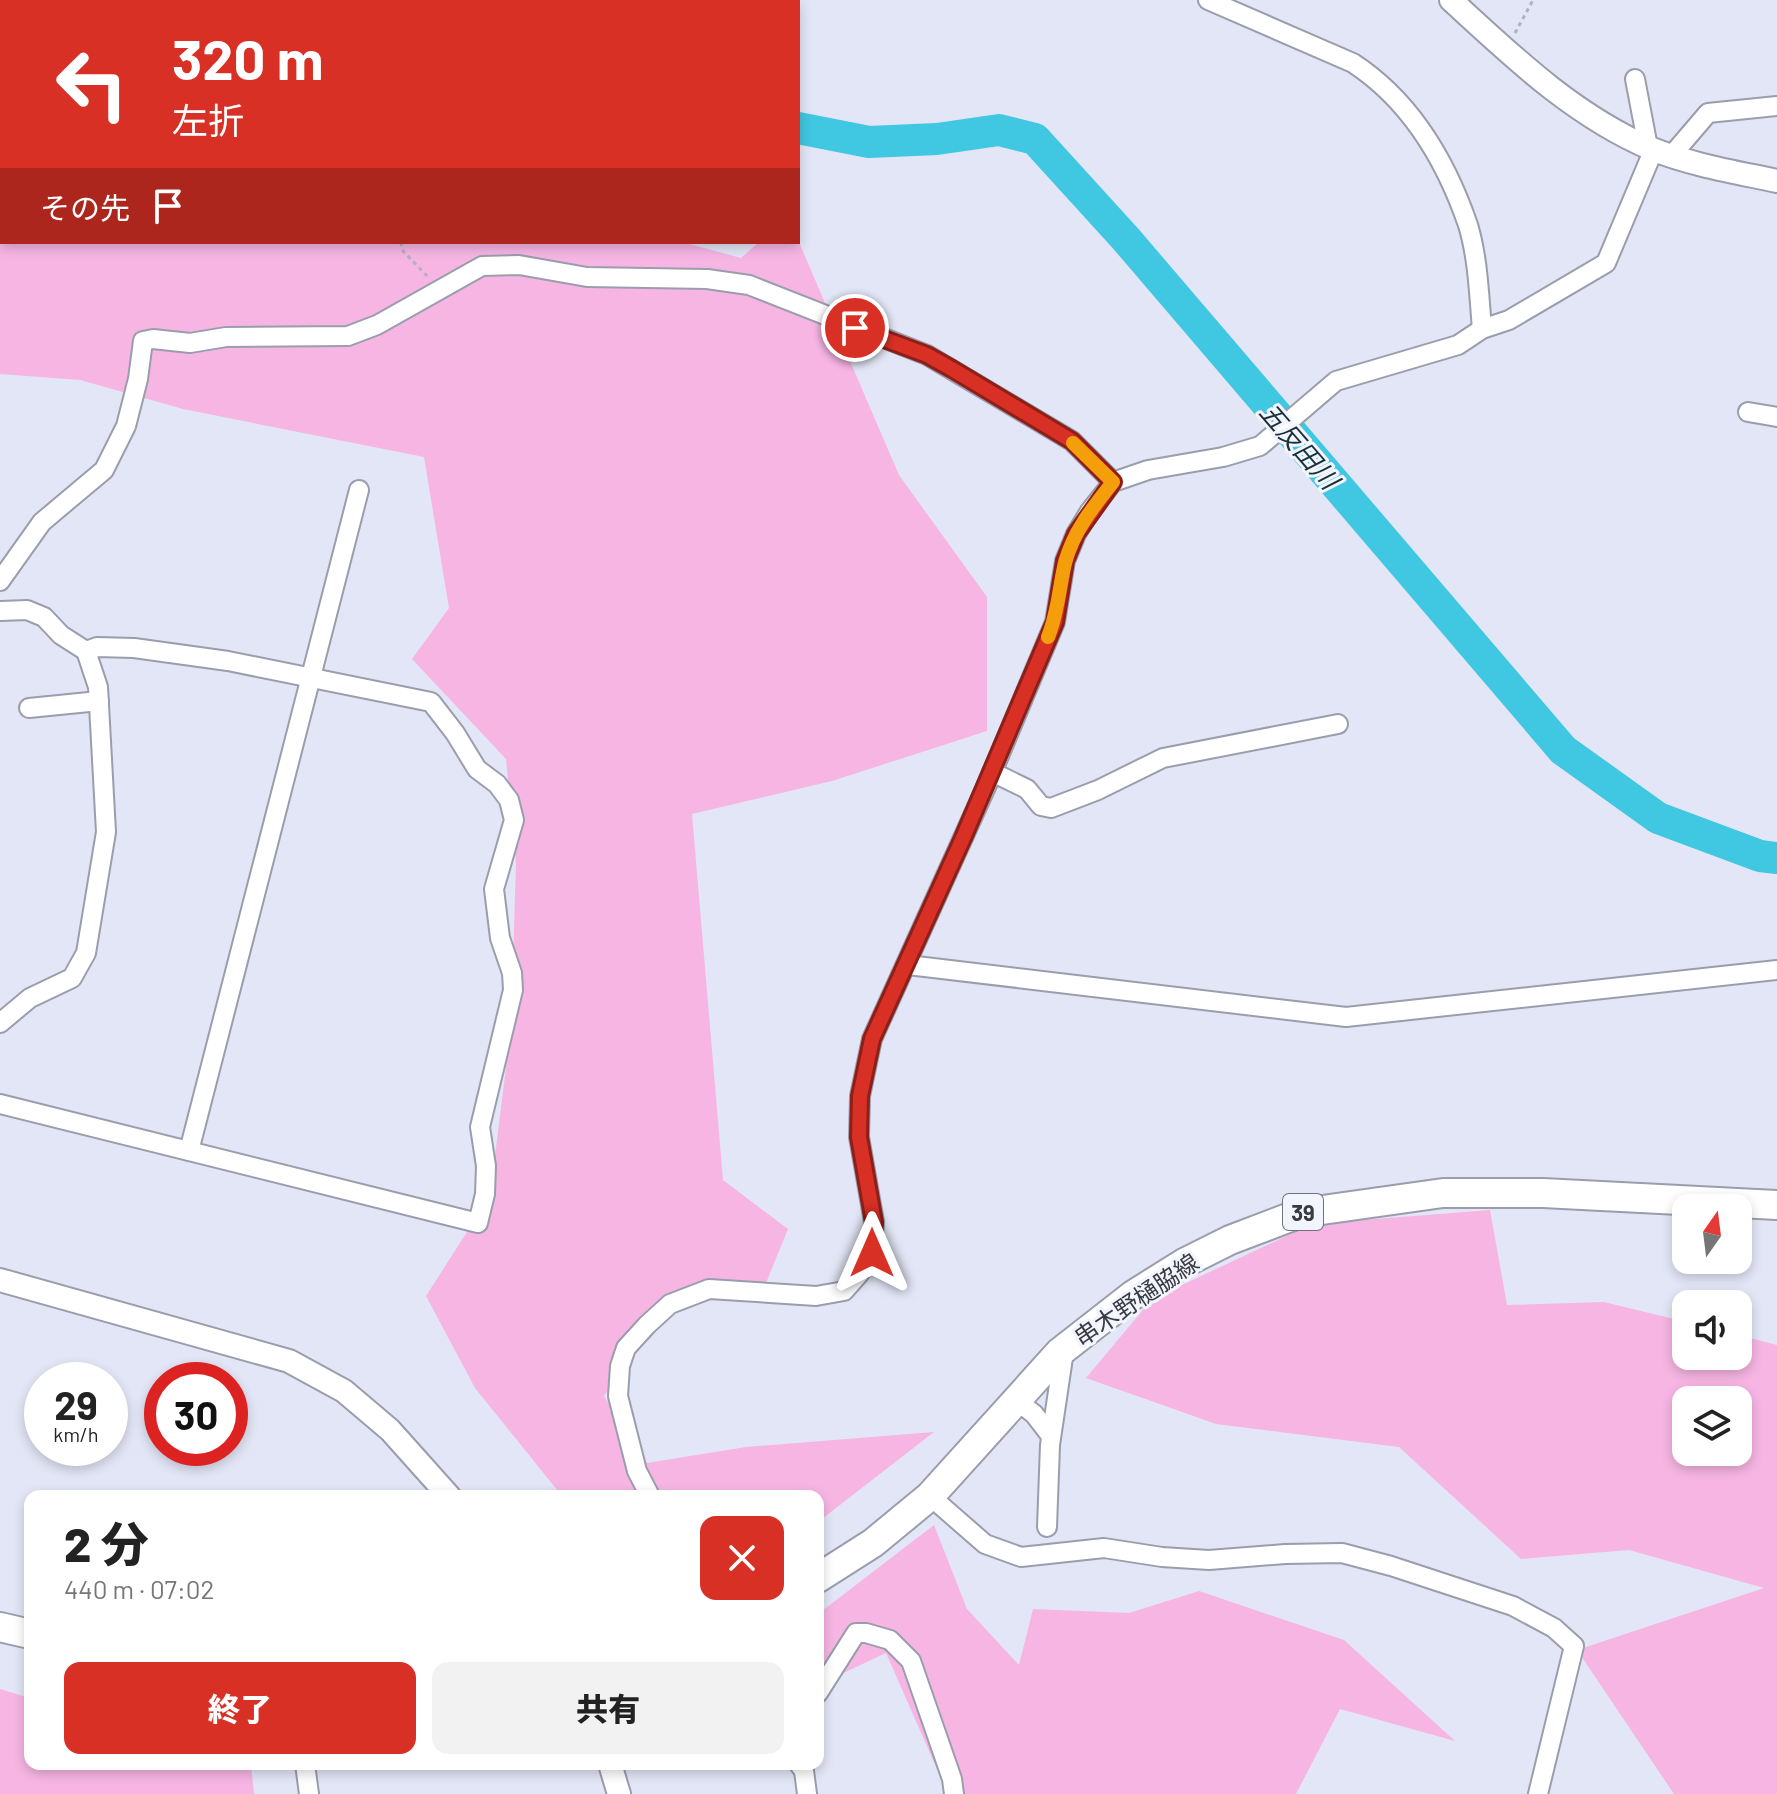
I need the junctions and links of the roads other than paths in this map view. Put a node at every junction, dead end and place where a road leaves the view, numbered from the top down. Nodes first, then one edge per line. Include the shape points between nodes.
1 (1208, 0) edge
2 (1451, 0) edge
3 (1635, 79) dead end
4 (1777, 106) edge
5 (1658, 150) junction
6 (1777, 181) edge
7 (1482, 329) junction
8 (1748, 412) dead end
9 (1777, 417) edge
10 (1113, 482) junction
11 (359, 490) dead end
12 (0, 581) edge
13 (0, 611) edge
14 (86, 651) junction
15 (313, 677) junction
16 (99, 701) junction
17 (29, 708) dead end
18 (1338, 724) dead end
19 (992, 772) junction
20 (908, 965) junction
21 (1777, 970) edge
22 (0, 1023) edge
23 (0, 1104) edge
24 (189, 1151) junction
25 (1777, 1205) edge
26 (0, 1280) edge
27 (1065, 1348) junction
28 (1017, 1401) junction
29 (1051, 1436) junction
30 (444, 1490) edge
31 (647, 1490) edge
32 (930, 1496) junction
33 (1047, 1527) dead end
34 (824, 1574) edge
35 (0, 1627) edge
36 (24, 1633) edge
37 (824, 1684) edge
38 (306, 1770) edge
39 (612, 1770) edge
40 (803, 1770) edge
41 (309, 1794) edge
42 (619, 1794) edge
43 (807, 1794) edge
44 (954, 1794) edge
45 (1538, 1794) edge

1 - 7 street via 1353,63 1403,105 1440,158 1469,228
2 - 5 street via 1562,98
3 - 5 street
4 - 5 street via 1708,113
5 - 6 street
5 - 7 street via 1606,263 1509,320
7 - 10 street via 1458,345 1336,381 1260,446
8 - 9 street
10 - 12 street via 1072,441 927,355 749,285 482,266 348,336 143,341 126,426 104,470 42,522
10 - 19 street via 1076,534 1065,561 1055,622
11 - 15 street
13 - 14 street via 27,610 44,617
14 - 15 street via 134,648
14 - 16 street
15 - 24 street
15 - 24 street via 431,702 477,769 509,800 514,820 494,889 513,990 480,1127 486,1180 478,1223
16 - 17 street
16 - 22 street via 106,832 86,953 72,978 30,998
18 - 19 street via 1163,758 1051,808
19 - 20 street
20 - 21 street via 1346,1017
20 - 31 street via 872,1039 860,1096 859,1137 874,1222 872,1253 844,1291 816,1296 709,1289 670,1304 647,1325 626,1348 618,1396
23 - 24 street
25 - 27 main road, 串木野樋脇線 / 39 via 1443,1193 1301,1213 1184,1263
26 - 30 street via 289,1361 344,1391 390,1430
27 - 28 main road, 串木野樋脇線 / 39
27 - 29 street
28 - 29 street
28 - 32 main road, 串木野樋脇線 / 39
29 - 33 street
32 - 34 main road, 串木野樋脇線 / 39
32 - 45 street via 985,1544 1021,1557 1104,1548 1209,1560 1342,1553 1513,1606 1554,1628 1574,1646
35 - 36 main road
37 - 44 street via 856,1633 890,1640 911,1661
38 - 41 street
39 - 42 street
40 - 43 street

